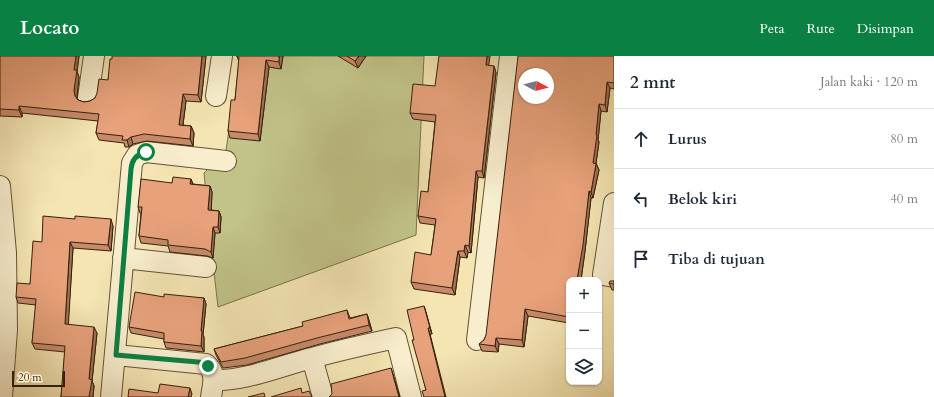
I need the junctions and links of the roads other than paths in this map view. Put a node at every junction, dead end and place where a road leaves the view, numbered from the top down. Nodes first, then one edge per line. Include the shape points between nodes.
1 (94, 56) edge
2 (222, 56) edge
3 (510, 56) edge
4 (216, 96) dead end
5 (88, 98) dead end
6 (226, 161) dead end
7 (0, 186) edge
8 (614, 203) edge
9 (123, 258) junction
10 (206, 267) dead end
11 (614, 277) edge
12 (477, 340) dead end
13 (116, 355) junction
14 (312, 358) junction
15 (220, 389) edge
16 (2, 397) edge
17 (111, 397) edge
18 (323, 397) edge
19 (411, 397) edge

1 - 5 street
2 - 4 street
3 - 12 street
6 - 9 street via 153,152 137,155 131,169
7 - 16 street via 6,254 7,307
8 - 11 street via 603,275
9 - 10 street
9 - 13 street
13 - 15 street via 205,363 212,370
13 - 17 street
14 - 15 street via 265,371
14 - 18 street
14 - 19 street via 396,338

